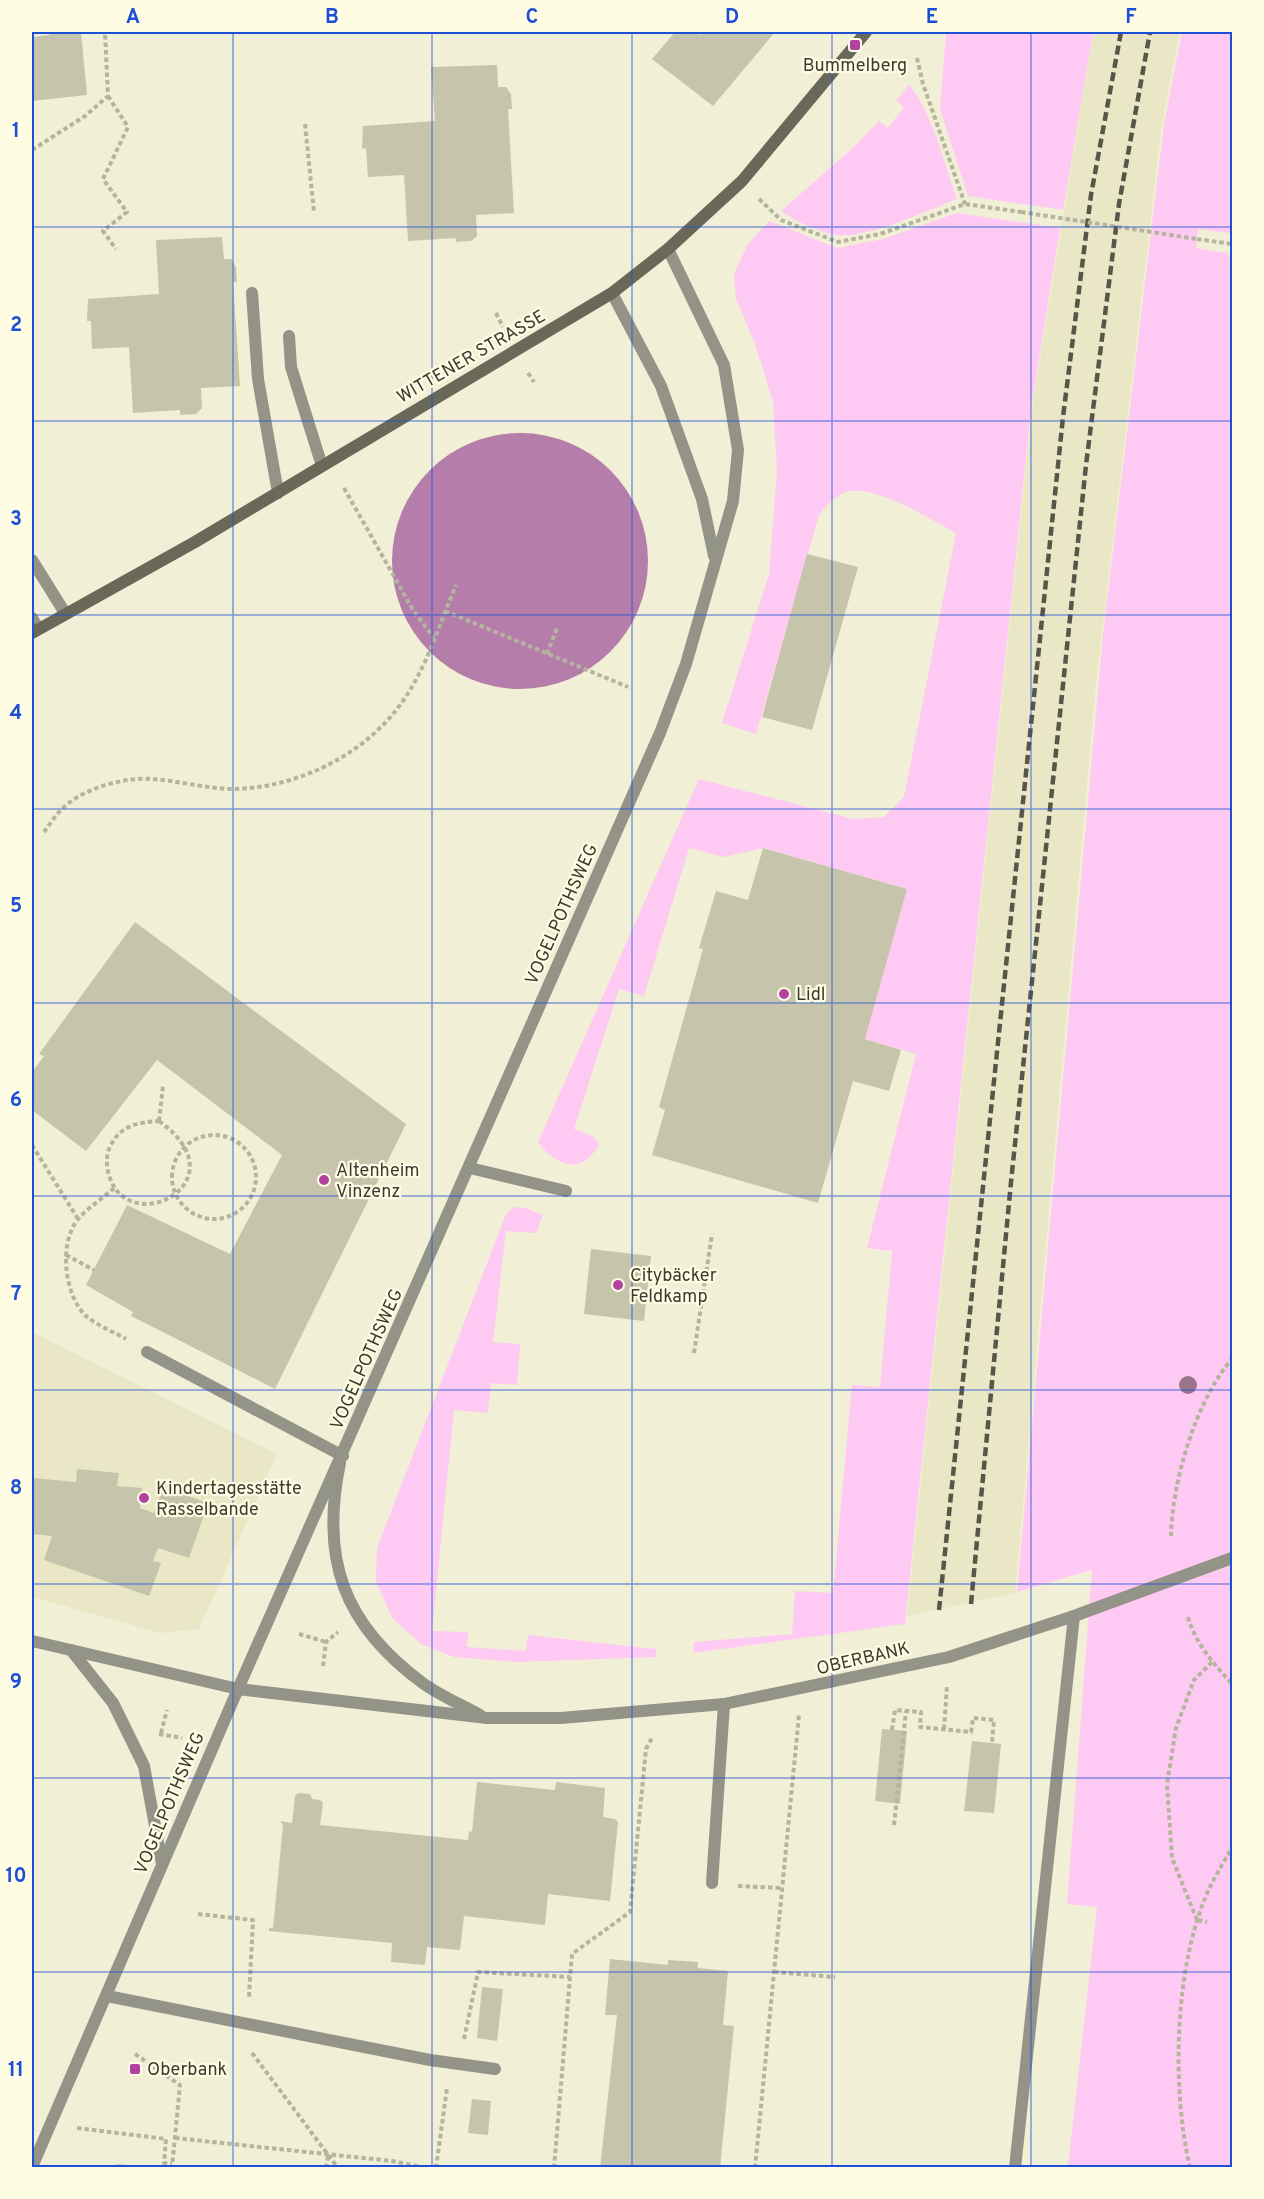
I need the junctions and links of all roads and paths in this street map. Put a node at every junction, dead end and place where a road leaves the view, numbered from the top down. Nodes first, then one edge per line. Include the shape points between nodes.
1 (105, 32) edge
2 (866, 32) edge
3 (917, 58) dead end
4 (108, 96) junction
5 (304, 124) dead end
6 (32, 150) edge
7 (742, 181) junction
8 (965, 204) junction
9 (314, 212) dead end
10 (1233, 244) edge
11 (116, 249) dead end
12 (668, 249) junction
13 (612, 292) junction
14 (252, 293) dead end
15 (289, 336) dead end
16 (322, 466) junction
17 (344, 488) dead end
18 (278, 493) junction
19 (715, 558) junction
20 (32, 560) edge
21 (456, 585) dead end
22 (445, 611) junction
23 (65, 613) junction
24 (34, 626) edge
25 (557, 628) dead end
26 (434, 638) junction
27 (547, 654) junction
28 (628, 687) dead end
29 (44, 832) dead end
30 (163, 1086) dead end
31 (159, 1121) junction
32 (32, 1145) edge
33 (185, 1145) junction
34 (470, 1168) junction
35 (114, 1188) junction
36 (566, 1191) dead end
37 (176, 1195) junction
38 (78, 1219) junction
39 (712, 1234) dead end
40 (65, 1254) junction
41 (94, 1270) dead end
42 (147, 1352) joint
43 (694, 1353) dead end
44 (1233, 1359) edge
45 (342, 1459) junction
46 (1171, 1536) dead end
47 (1233, 1558) edge
48 (1074, 1616) junction
49 (1188, 1617) dead end
50 (340, 1630) dead end
51 (299, 1634) dead end
52 (32, 1641) edge
53 (326, 1642) junction
54 (71, 1650) junction
55 (949, 1657) junction
56 (1212, 1662) junction
57 (323, 1666) dead end
58 (1233, 1684) edge
59 (238, 1689) junction
60 (801, 1690) junction
61 (724, 1704) junction
62 (167, 1710) dead end
63 (665, 1710) junction
64 (906, 1712) junction
65 (487, 1718) junction
66 (944, 1729) junction
67 (892, 1730) dead end
68 (182, 1738) dead end
69 (992, 1744) dead end
70 (894, 1825) dead end
71 (1233, 1847) edge
72 (162, 1864) junction
73 (712, 1883) joint
74 (782, 1888) junction
75 (198, 1914) dead end
76 (1198, 1920) junction
77 (1207, 1922) dead end
78 (774, 1972) junction
79 (571, 1977) junction
80 (836, 1977) dead end
81 (107, 1996) junction
82 (249, 2000) dead end
83 (253, 2046) dead end
84 (135, 2054) dead end
85 (459, 2064) junction
86 (495, 2069) dead end
87 (51, 2125) junction
88 (175, 2138) junction
89 (328, 2156) junction
90 (172, 2166) edge
91 (32, 2167) edge
92 (326, 2168) edge
93 (338, 2168) edge
94 (426, 2168) edge
95 (436, 2168) edge
96 (554, 2168) edge
97 (755, 2168) edge
98 (1015, 2168) edge
99 (1190, 2168) edge

1 - 4 path
2 - 7 main road, WITTENER STRASSE
3 - 8 path via 922,84
4 - 6 path
4 - 11 path via 128,127 103,179 127,212 103,231
5 - 9 path
7 - 8 path via 781,220 838,242 880,234
7 - 12 main road, WITTENER STRASSE
8 - 10 path, bridge
12 - 13 main road, WITTENER STRASSE
12 - 19 street, VOGELPOTHSWEG via 724,365 733,411 738,450 733,501
13 - 16 main road, WITTENER STRASSE
13 - 19 street, VOGELPOTHSWEG via 661,386 702,500
14 - 18 street via 258,380
15 - 16 street via 291,367
16 - 18 main road, WITTENER STRASSE
17 - 26 path via 413,610
18 - 23 main road, WITTENER STRASSE
19 - 34 street, VOGELPOTHSWEG via 686,664 665,721
20 - 23 street
21 - 22 path
22 - 26 path
22 - 27 path
23 - 24 main road, WITTENER STRASSE
25 - 27 path
26 - 29 path via 400,705 363,742 339,759 286,781 258,787 207,787 153,779 109,785 83,794 64,807
27 - 28 path
30 - 31 path
31 - 33 path
31 - 35 path via 132,1124 119,1132 106,1161
32 - 38 path
33 - 37 path via 173,1163
33 - 37 path via 190,1173
33 - 37 path via 210,1135 225,1136 238,1143 255,1164 256,1180 253,1196 245,1207 231,1215 198,1215 184,1207
34 - 36 street
34 - 45 street, VOGELPOTHSWEG
35 - 37 path via 122,1196 145,1204 156,1204
35 - 38 path
38 - 40 path
39 - 43 path
40 - 41 path
40 - 42 path via 74,1300 87,1317
42 - 45 street
44 - 46 path via 1201,1410 1185,1455 1171,1515
45 - 59 street, VOGELPOTHSWEG
45 - 65 street, OBERBANK via 334,1502 334,1554 357,1617 383,1650 425,1684
47 - 48 street, OBERBANK
48 - 55 street, OBERBANK
48 - 98 street
49 - 56 path
50 - 53 path
51 - 53 path
52 - 54 street, OBERBANK
53 - 57 path
54 - 59 street, OBERBANK
54 - 72 street via 113,1703 144,1766
55 - 60 street, OBERBANK
55 - 66 path
56 - 58 path
56 - 76 path via 1194,1680 1176,1728 1167,1784 1172,1858
59 - 65 street, OBERBANK
59 - 72 street, VOGELPOTHSWEG
60 - 61 street, OBERBANK
60 - 74 path
61 - 63 street, OBERBANK
61 - 73 street
62 - 68 path via 161,1733
63 - 65 street, OBERBANK via 561,1718
63 - 79 path via 646,1749 630,1912 573,1954
64 - 66 path via 921,1712 920,1727
64 - 67 path via 895,1710
64 - 70 path
66 - 69 path via 971,1732 973,1718 994,1720
71 - 76 path via 1211,1884
72 - 81 street, VOGELPOTHSWEG
73 - 74 path
74 - 78 path
75 - 82 path via 253,1920
76 - 77 path
76 - 99 path via 1180,2023 1179,2096
78 - 80 path
78 - 97 path
79 - 85 path via 478,1972
79 - 96 path
81 - 85 street
81 - 87 street, VOGELPOTHSWEG
83 - 89 path via 252,2054
84 - 88 path via 180,2085
85 - 86 street
85 - 95 path via 447,2086
87 - 90 path via 166,2139 164,2163
87 - 91 street, VOGELPOTHSWEG
88 - 89 path
88 - 90 path
89 - 92 path
89 - 93 path
89 - 94 path

